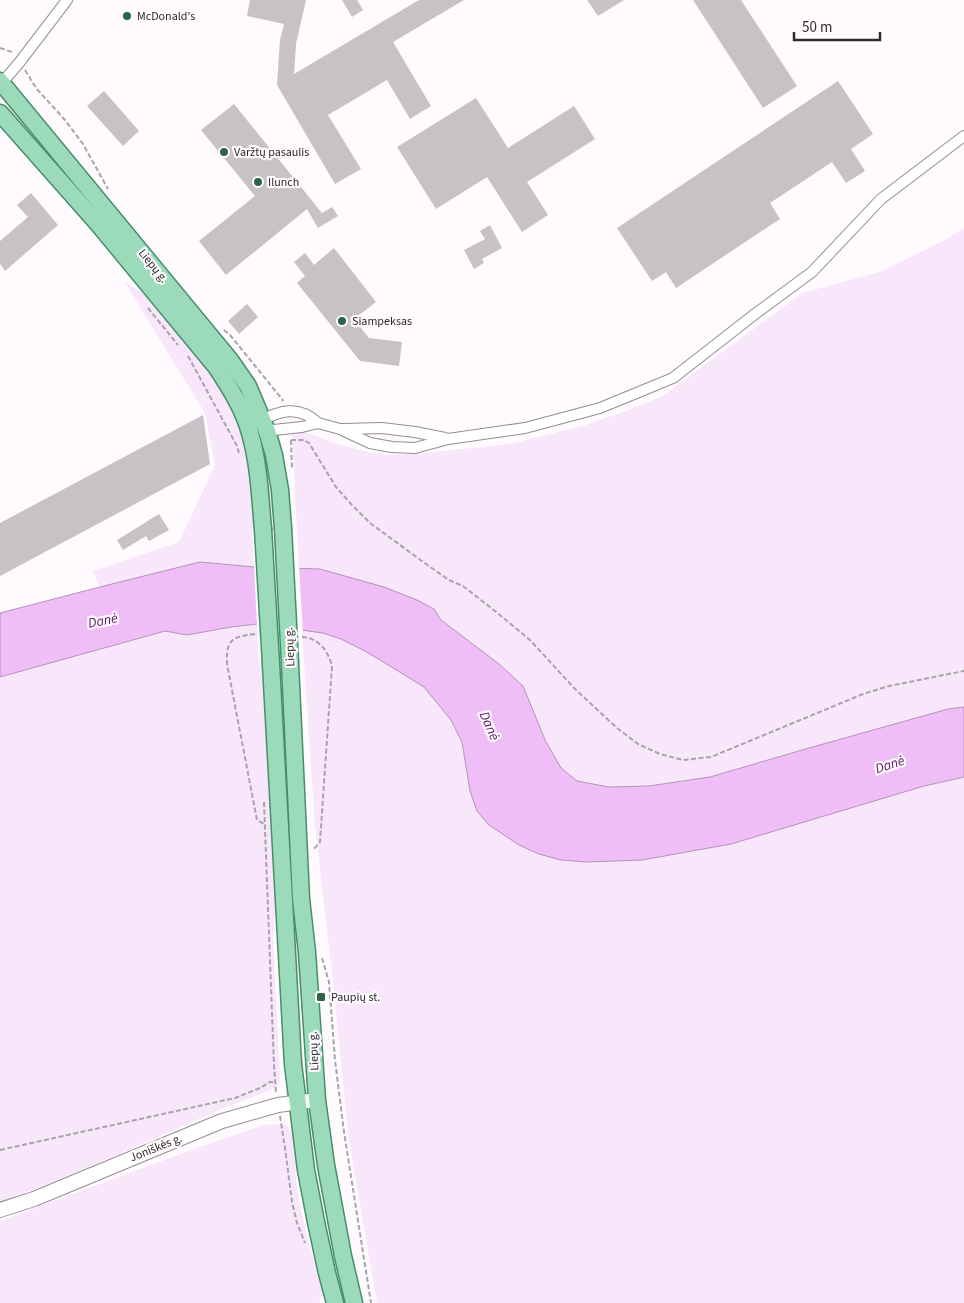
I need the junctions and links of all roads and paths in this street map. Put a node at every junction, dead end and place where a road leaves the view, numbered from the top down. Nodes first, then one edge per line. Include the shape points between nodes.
1 (67, 0) edge
2 (0, 48) edge
3 (19, 63) junction
4 (1, 83) edge
5 (0, 113) edge
6 (964, 136) edge
7 (110, 194) dead end
8 (145, 303) dead end
9 (181, 348) dead end
10 (187, 355) dead end
11 (318, 423) junction
12 (257, 427) junction
13 (340, 429) junction
14 (448, 439) junction
15 (291, 440) dead end
16 (240, 454) dead end
17 (964, 671) edge
18 (321, 954) dead end
19 (275, 1082) dead end
20 (316, 1100) junction
21 (297, 1102) junction
22 (0, 1150) edge
23 (0, 1210) edge
24 (335, 1303) edge
25 (354, 1303) edge
26 (371, 1303) edge

1 - 3 street
2 - 3 path via 12,52
3 - 4 street
3 - 7 path via 83,144
4 - 12 main road, Liepų g. via 230,360 248,386
5 - 12 main road, Liepų g. via 99,225 217,368
6 - 14 street via 880,199 812,272 673,378 600,408 534,426
8 - 9 path
10 - 16 path
11 - 12 street via 302,427
11 - 12 street via 311,416 284,411
11 - 13 street
12 - 20 main road, Liepų g., bridge via 274,455 283,528 301,899
12 - 21 main road, Liepų g., bridge via 289,1018
13 - 14 street via 382,428
13 - 14 street via 370,443 392,447 415,448
15 - 17 path via 309,443 336,487 370,523 495,611 530,640 617,728 638,744 660,754 683,760 711,757 863,694
18 - 26 path via 329,982 344,1132
19 - 22 path via 235,1098
20 - 21 main road, Joniškės g.
20 - 25 main road, Liepų g.
21 - 23 main road, Joniškės g. via 222,1121
21 - 24 main road, Liepų g. via 306,1170

